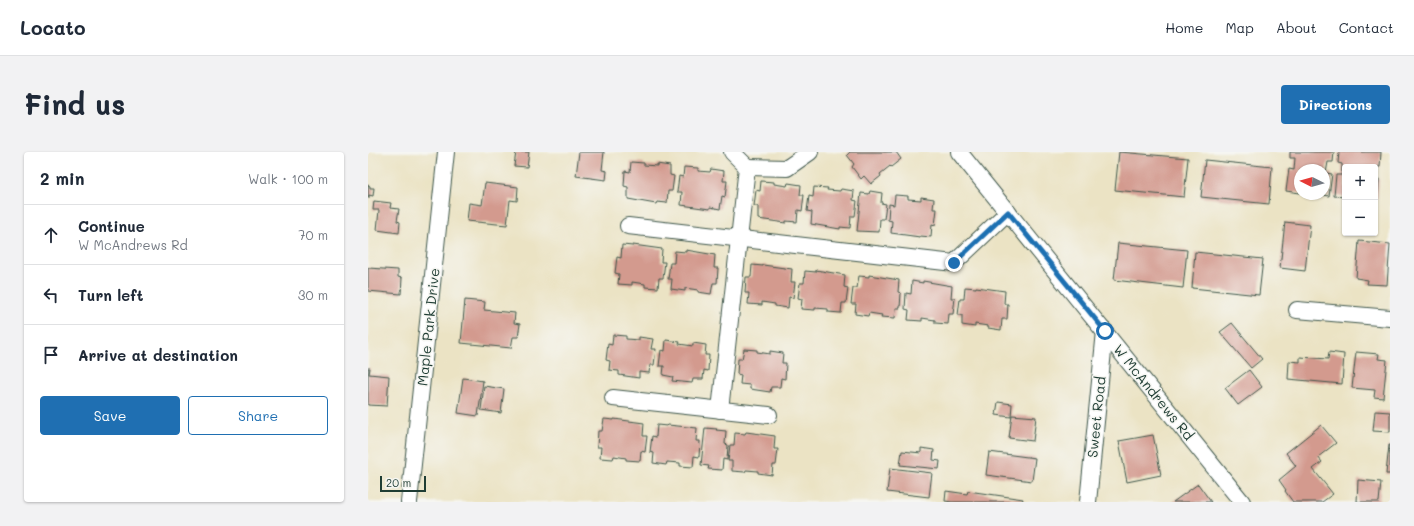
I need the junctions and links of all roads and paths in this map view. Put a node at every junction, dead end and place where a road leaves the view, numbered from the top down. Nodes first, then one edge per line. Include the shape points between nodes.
1 (446, 152) edge
2 (732, 152) edge
3 (810, 152) edge
4 (959, 152) edge
5 (747, 167) junction
6 (1008, 212) junction
7 (628, 226) dead end
8 (739, 238) junction
9 (1296, 310) dead end
10 (1390, 318) edge
11 (1105, 331) junction
12 (613, 398) dead end
13 (720, 410) junction
14 (769, 415) dead end
15 (409, 502) edge
16 (1088, 502) edge
17 (1242, 502) edge

1 - 15 street, Maple Park Drive
2 - 5 street
3 - 5 street via 787,168
4 - 6 street, W McAndrews Rd
5 - 8 street
6 - 8 street via 954,263
6 - 11 street, W McAndrews Rd
7 - 8 street
8 - 13 street
9 - 10 street
11 - 16 street, Sweet Road
11 - 17 street, W McAndrews Rd
12 - 13 street
13 - 14 street

